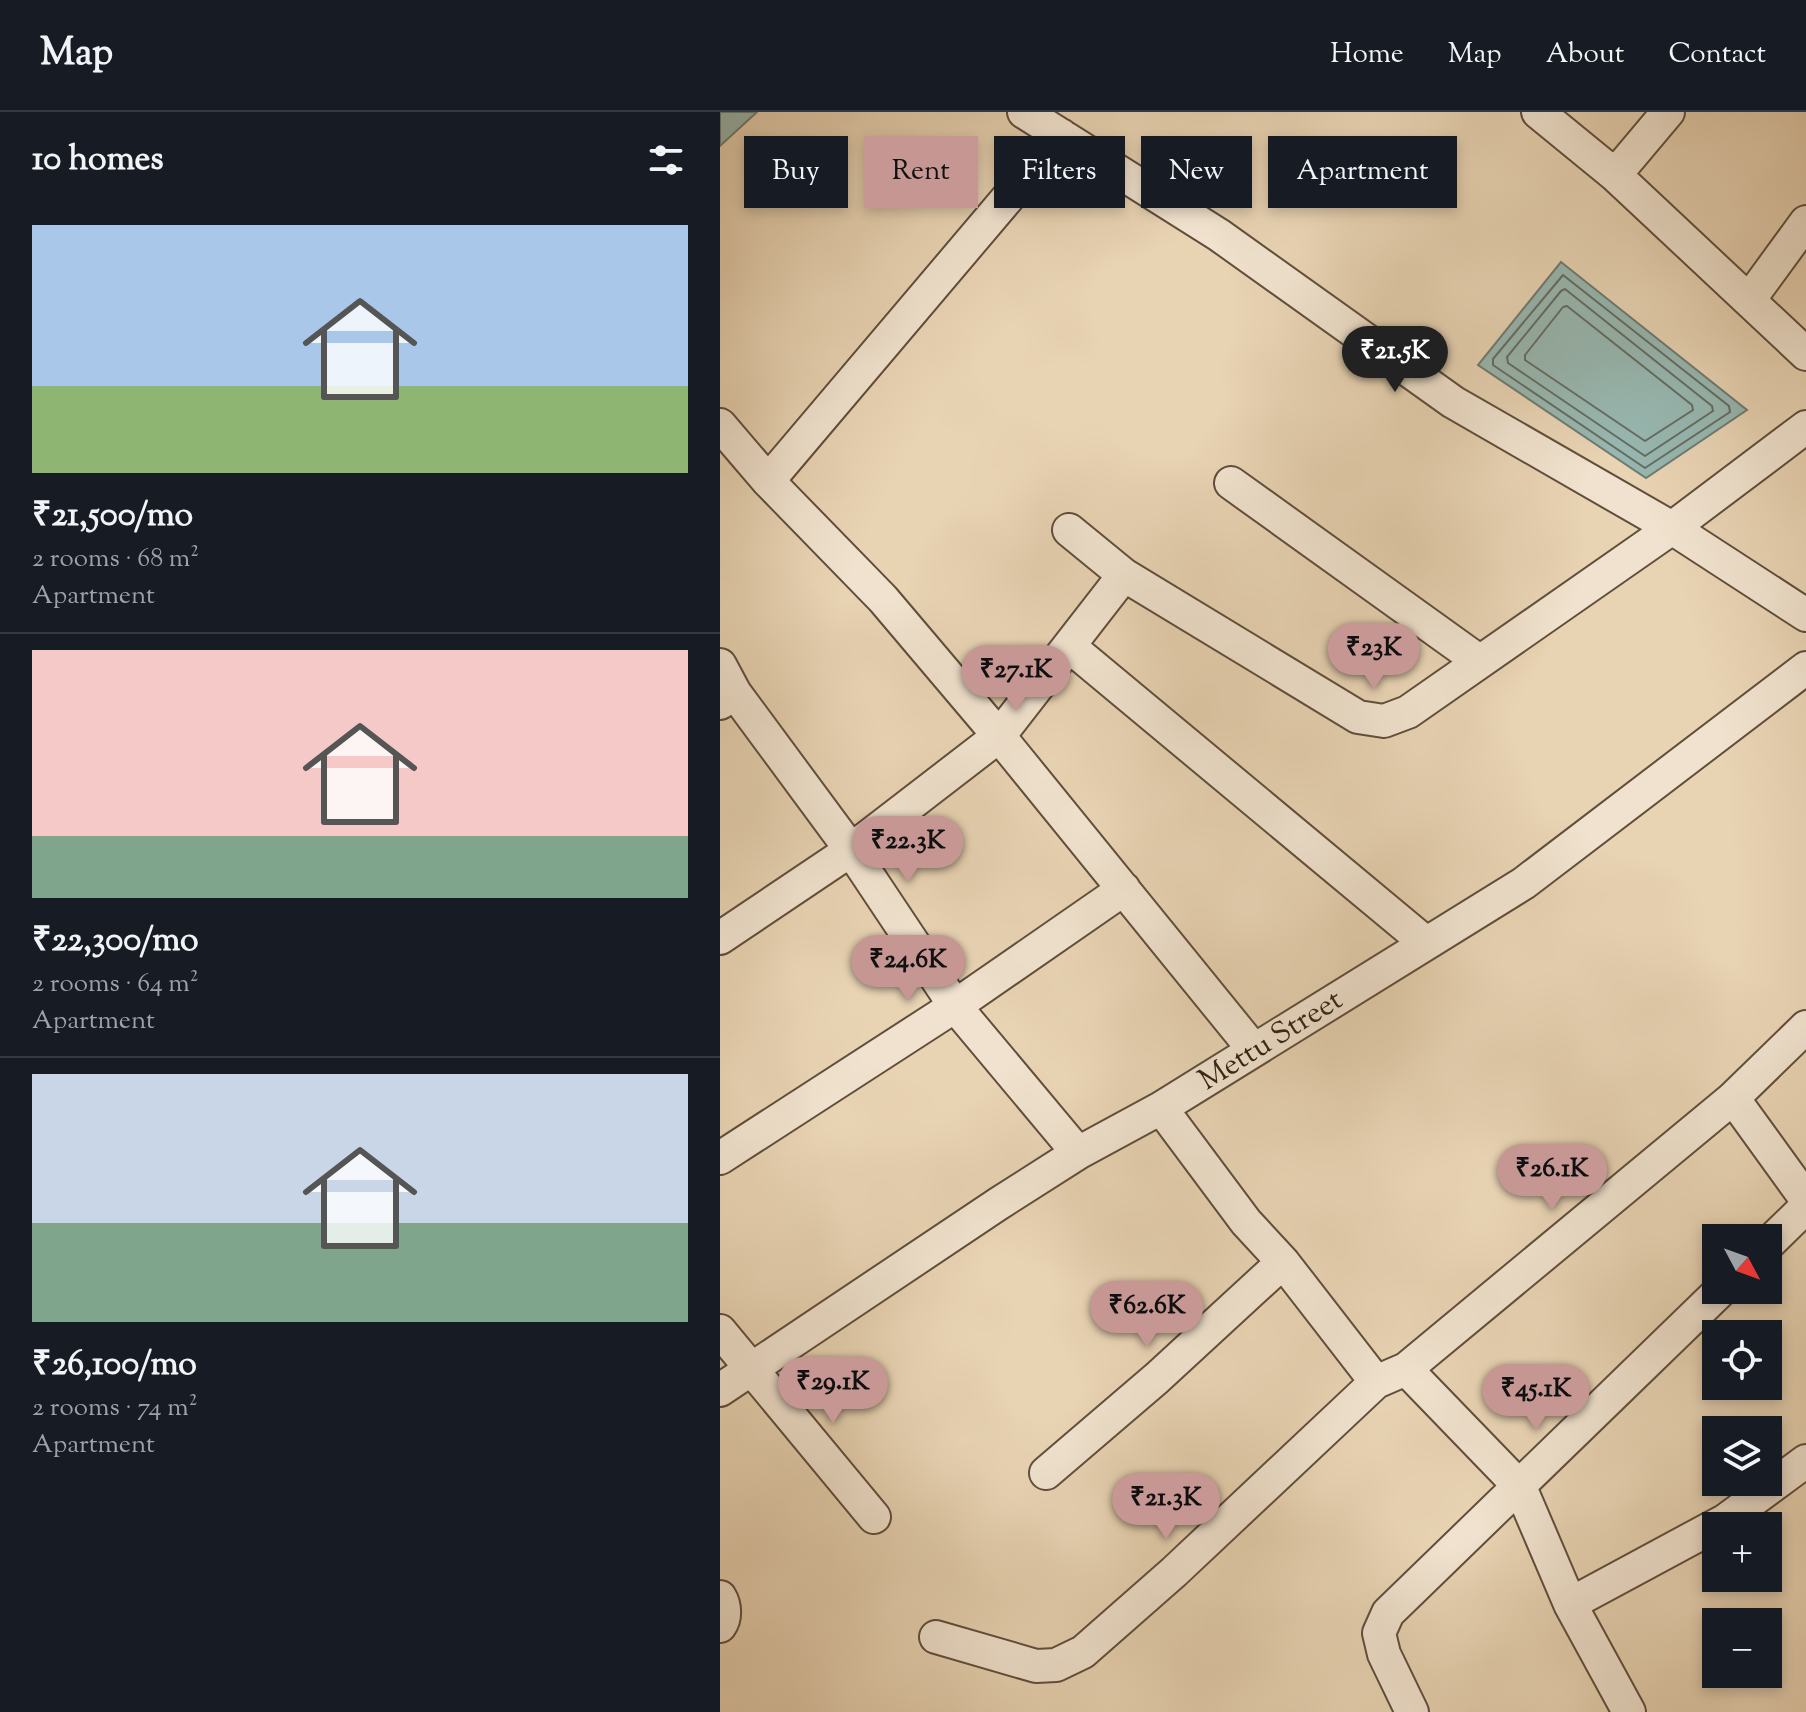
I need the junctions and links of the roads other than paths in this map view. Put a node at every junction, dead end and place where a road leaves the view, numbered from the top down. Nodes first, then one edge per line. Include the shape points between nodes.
1 (1024, 112) edge
2 (1538, 112) edge
3 (1668, 112) edge
4 (1061, 135) junction
5 (1615, 175) junction
6 (1806, 222) edge
7 (1749, 300) junction
8 (1806, 354) edge
9 (720, 425) edge
10 (1806, 427) edge
11 (768, 481) junction
12 (1231, 483) dead end
13 (1672, 528) junction
14 (1069, 530) dead end
15 (1124, 575) junction
16 (1806, 615) edge
17 (1069, 646) junction
18 (1479, 661) junction
19 (720, 665) edge
20 (1806, 668) edge
21 (727, 698) edge
22 (999, 736) junction
23 (851, 850) junction
24 (1124, 889) junction
25 (720, 938) edge
26 (1426, 943) junction
27 (955, 1006) junction
28 (1806, 1027) edge
29 (1254, 1050) junction
30 (1733, 1098) junction
31 (1161, 1108) junction
32 (1078, 1153) junction
33 (720, 1158) edge
34 (1806, 1199) edge
35 (1806, 1207) edge
36 (1782, 1230) edge
37 (1283, 1262) junction
38 (1707, 1304) edge
39 (720, 1331) edge
40 (749, 1369) junction
41 (1406, 1369) junction
42 (1376, 1382) junction
43 (720, 1390) edge
44 (1806, 1461) edge
45 (1046, 1473) dead end
46 (1520, 1487) junction
47 (874, 1517) dead end
48 (720, 1597) edge
49 (1570, 1604) junction
50 (720, 1626) edge
51 (936, 1637) dead end
52 (1412, 1712) edge
53 (1629, 1712) edge

1 - 4 street
2 - 5 street
3 - 5 street
4 - 11 street
4 - 13 street via 1219,235 1453,402
5 - 7 street
6 - 7 street
7 - 8 street
9 - 11 street
10 - 13 street
11 - 22 street via 883,599
12 - 18 street
13 - 16 street
13 - 18 street
14 - 15 street
15 - 17 street
15 - 18 street via 1358,717 1384,721 1408,712
17 - 22 street
17 - 26 street
19 - 21 street
20 - 26 street, Mettu Street via 1524,883
21 - 23 street
22 - 23 street
22 - 24 street
23 - 25 street
23 - 27 street
24 - 27 street
24 - 29 street
26 - 29 street, Mettu Street
27 - 32 street
27 - 33 street
28 - 30 street
29 - 31 street, Mettu Street
30 - 34 street
30 - 41 street
31 - 32 street, Mettu Street
31 - 37 street via 1246,1222
32 - 40 street, Mettu Street
35 - 36 street
37 - 42 street
37 - 45 street
38 - 46 street
39 - 40 street
40 - 43 street, Mettu Street
40 - 47 street
41 - 42 street
41 - 46 street
42 - 51 street via 1083,1652 1056,1665 1036,1666
44 - 49 street via 1726,1520
46 - 49 street
46 - 52 street via 1388,1613 1379,1633 1384,1654
48 - 50 street
49 - 53 street

